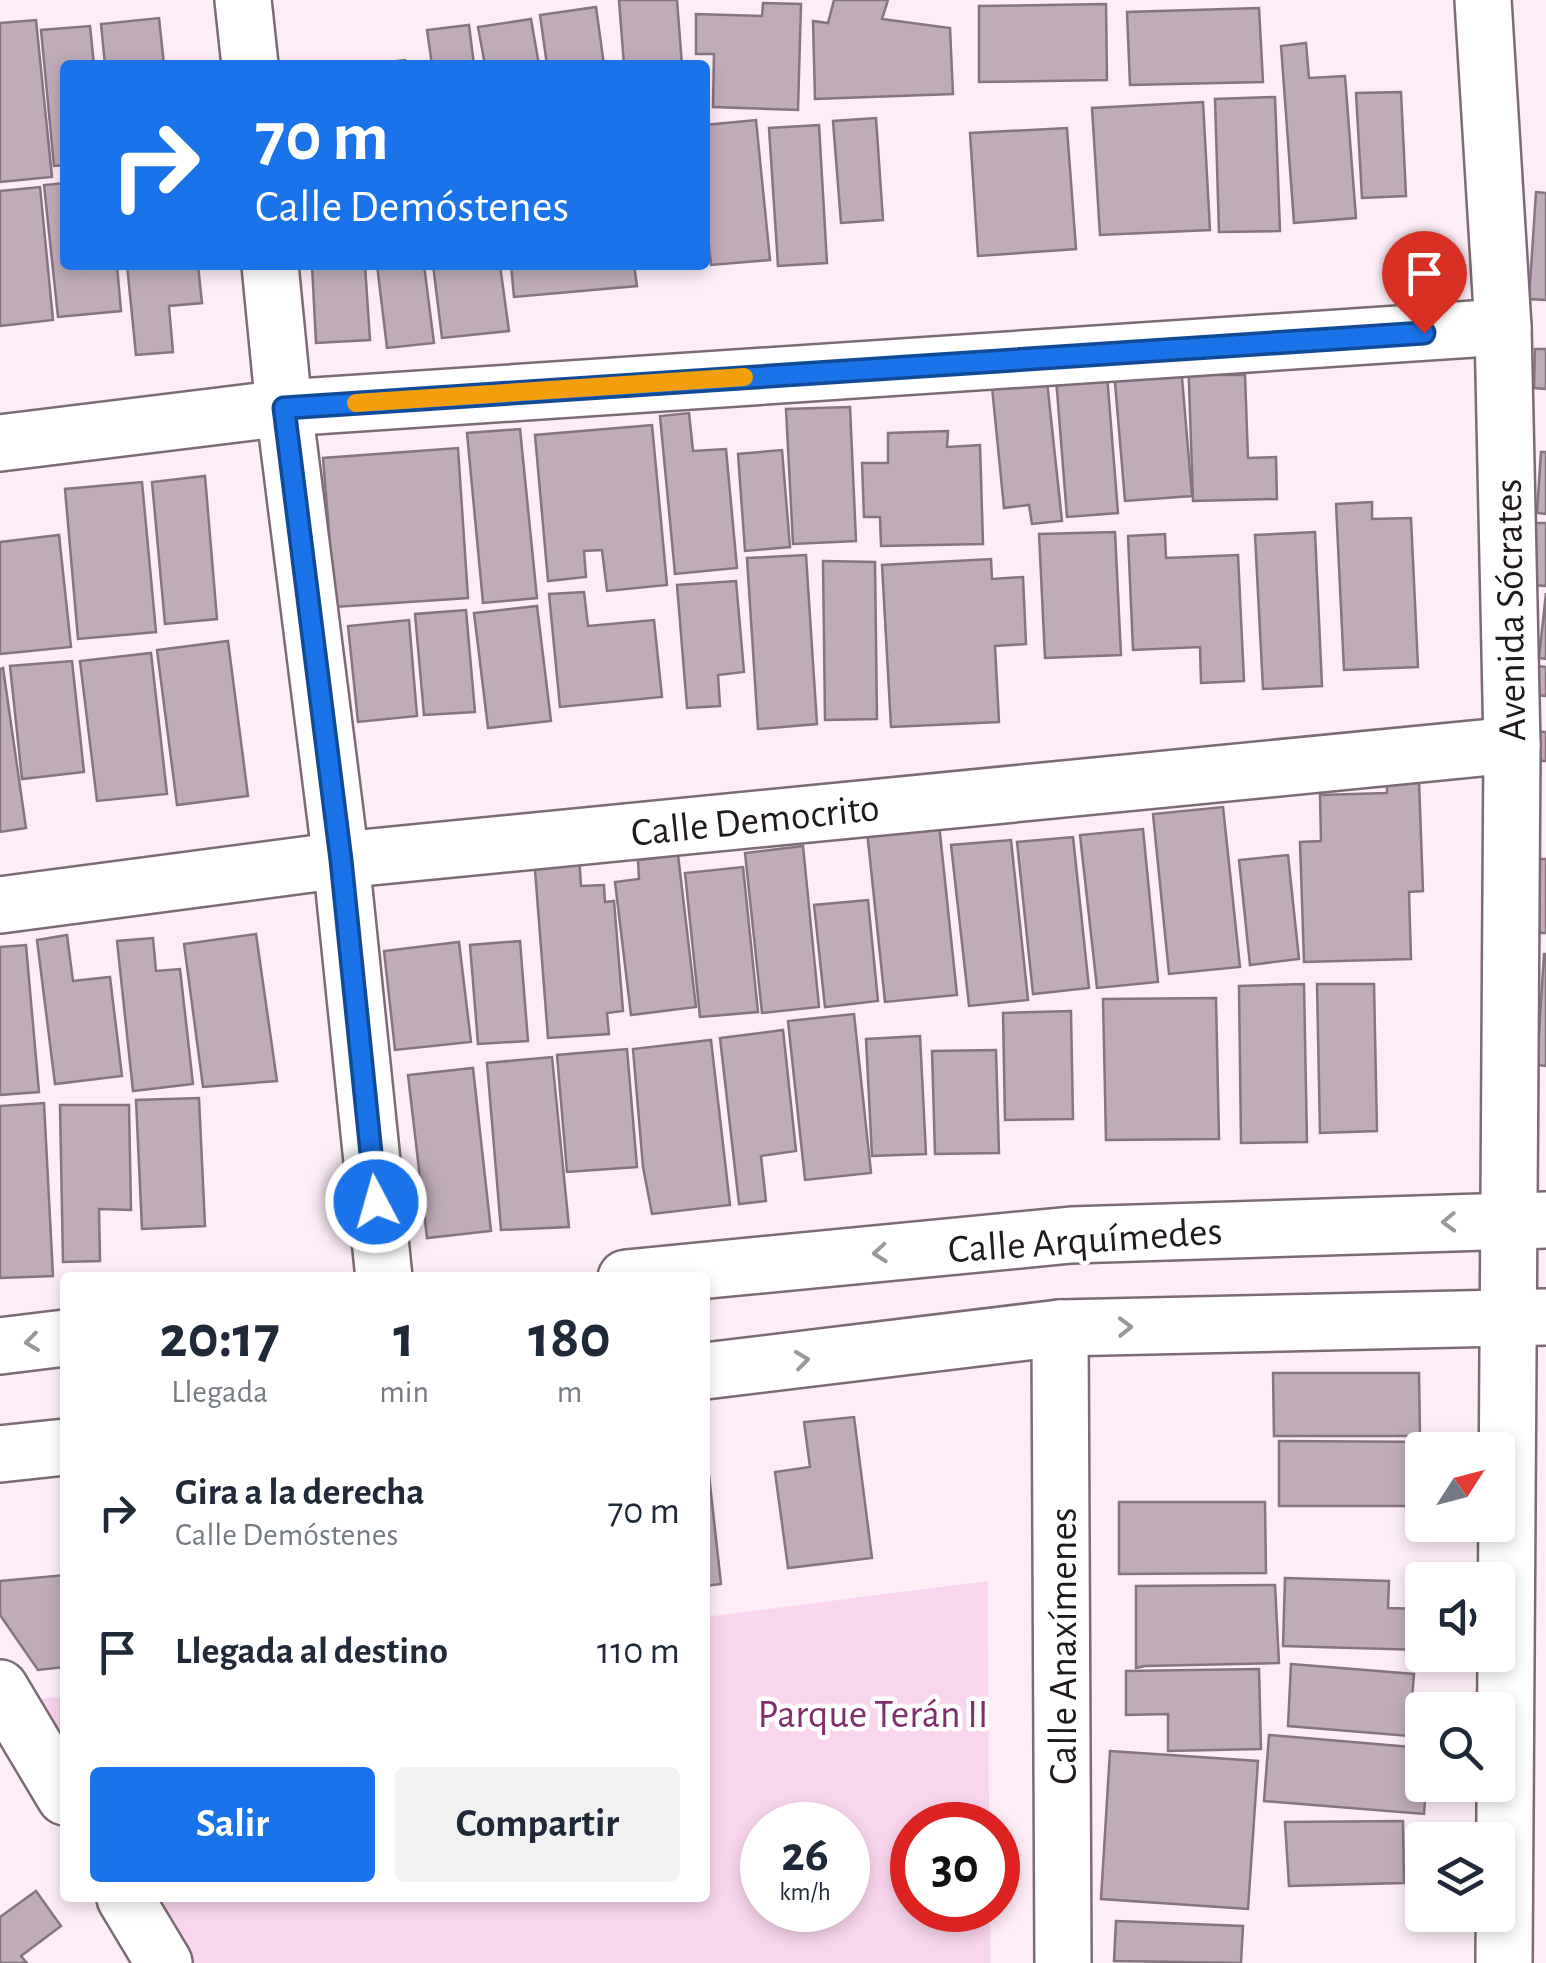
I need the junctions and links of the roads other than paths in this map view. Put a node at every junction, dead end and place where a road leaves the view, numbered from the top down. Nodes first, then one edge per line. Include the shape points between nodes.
1 (243, 0) edge
2 (1483, 0) edge
3 (249, 60) edge
4 (270, 270) edge
5 (1503, 328) junction
6 (284, 408) junction
7 (0, 444) edge
8 (1512, 744) junction
9 (341, 860) junction
10 (0, 906) edge
11 (1528, 1220) edge
12 (383, 1272) edge
13 (689, 1272) edge
14 (1527, 1318) edge
15 (1060, 1328) junction
16 (60, 1339) edge
17 (0, 1346) edge
18 (710, 1371) edge
19 (60, 1448) edge
20 (0, 1454) edge
21 (0, 1688) edge
22 (60, 1789) edge
23 (127, 1902) edge
24 (164, 1963) edge
25 (1063, 1963) edge
26 (1504, 1963) edge

1 - 3 street
2 - 5 street, Avenida Sócrates
4 - 6 street
5 - 6 street
5 - 8 street, Avenida Sócrates
6 - 7 street
6 - 9 street
8 - 9 street, Calle Democrito
8 - 11 street, Avenida Sócrates
9 - 10 street, Calle Democrito
9 - 12 street
11 -> 13 street, Calle Arquímedes via 1070,1236
11 - 14 street, Avenida Sócrates
15 -> 14 street
14 - 26 street, Avenida Sócrates
18 -> 15 street
15 - 25 street, Calle Anaxímenes
16 -> 17 street
19 - 20 street
21 - 22 street
23 - 24 street

